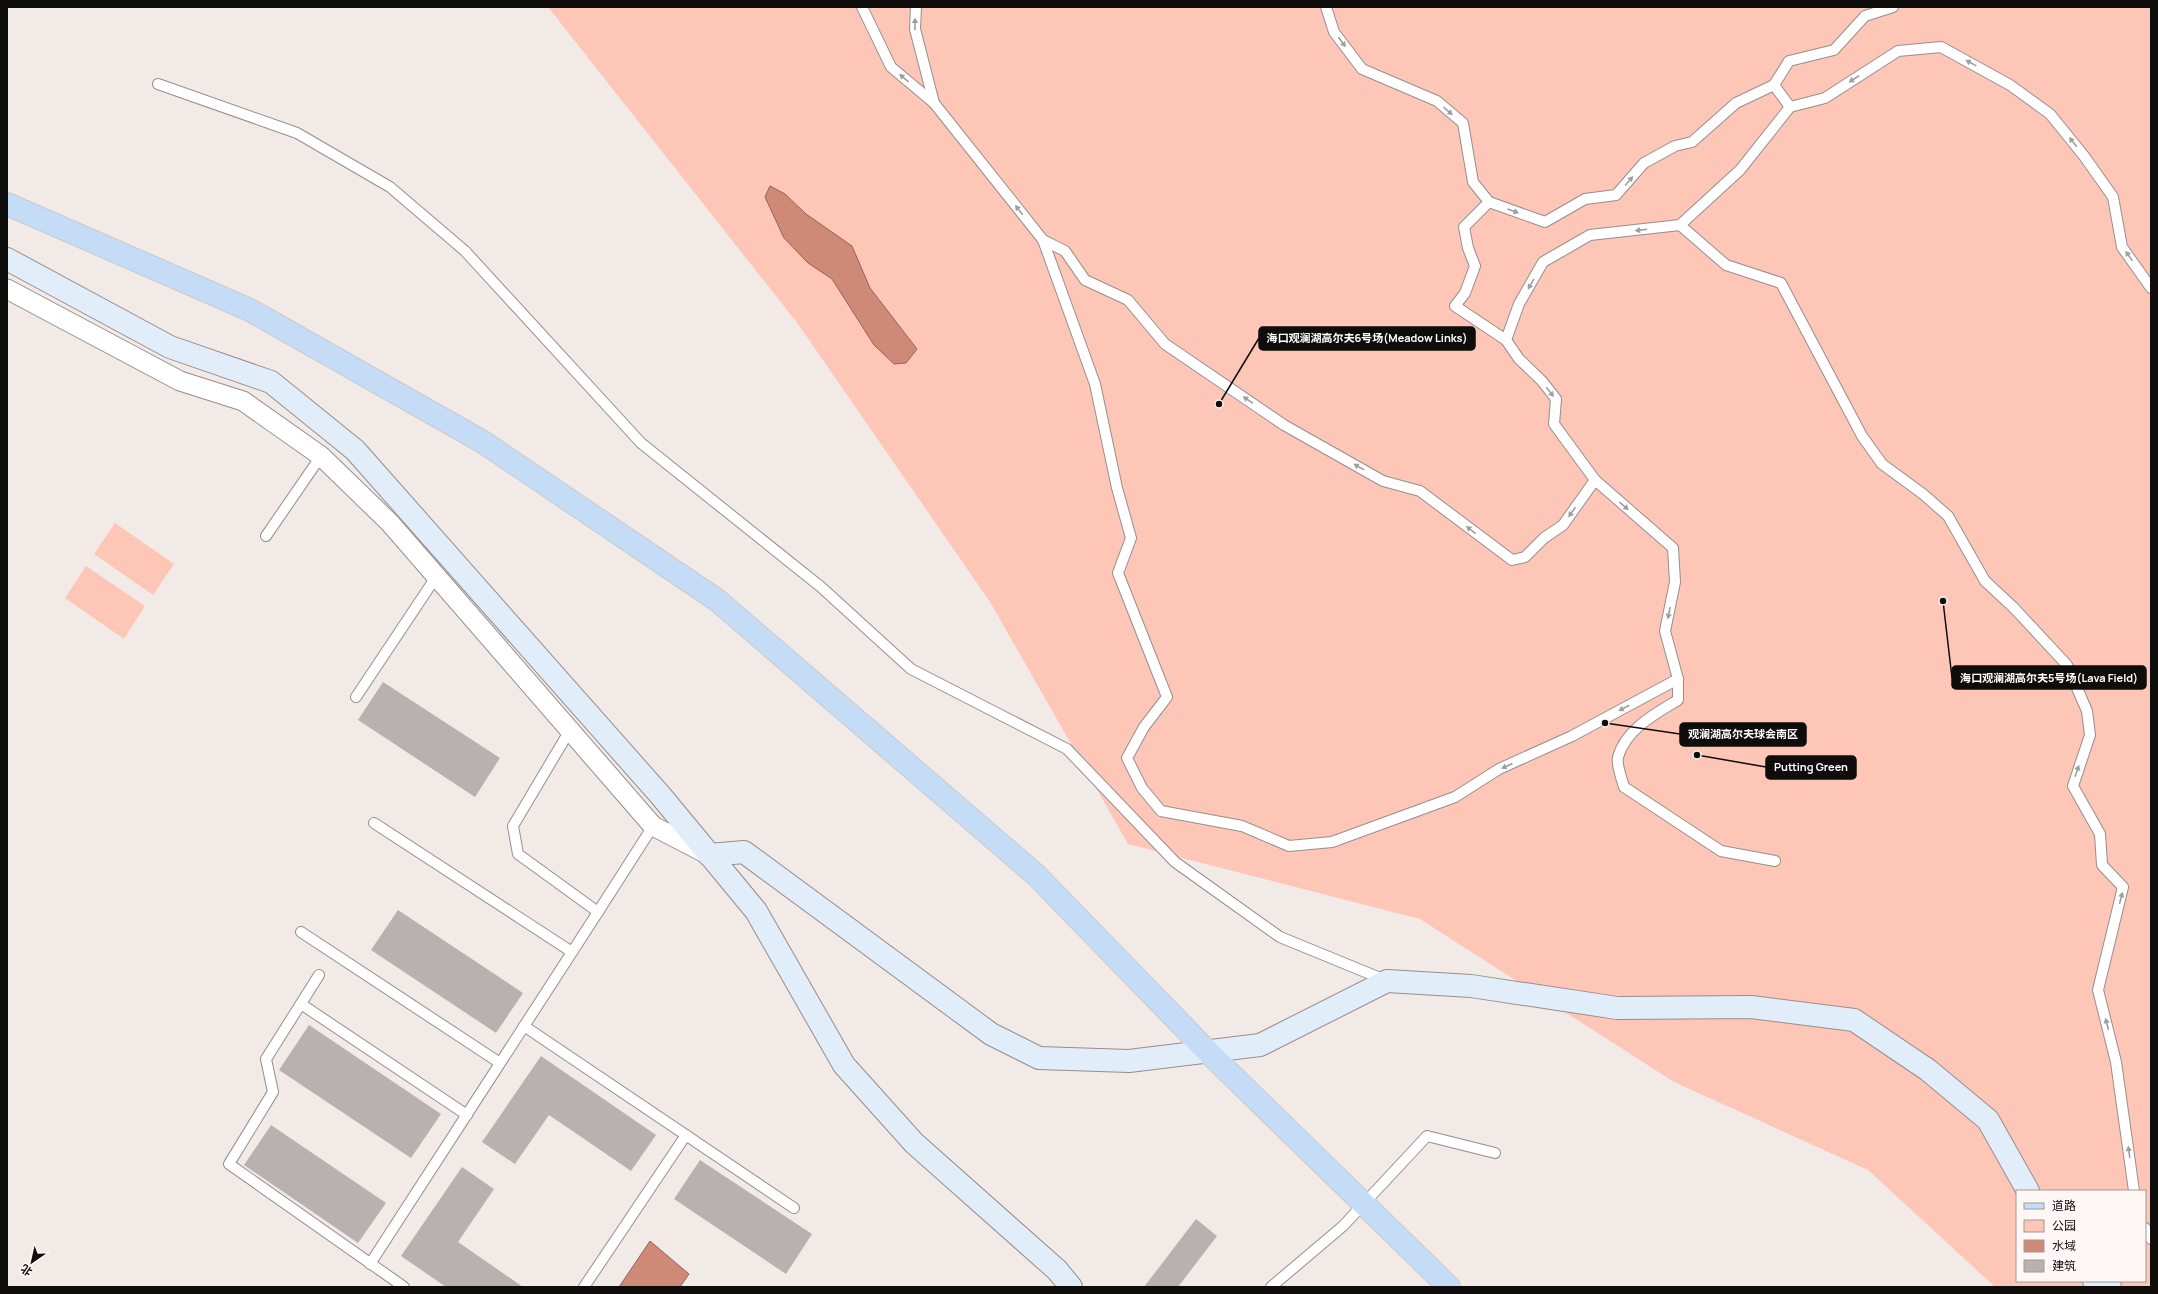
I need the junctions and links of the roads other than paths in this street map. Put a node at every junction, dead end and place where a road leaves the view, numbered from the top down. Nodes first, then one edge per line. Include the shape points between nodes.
1 (862, 7) edge
2 (916, 7) edge
3 (1326, 7) edge
4 (1893, 7) edge
5 (158, 84) dead end
6 (1774, 85) junction
7 (934, 103) junction
8 (1790, 107) junction
9 (1489, 202) junction
10 (7, 204) edge
11 (1680, 225) junction
12 (1043, 240) junction
13 (7, 259) edge
14 (2151, 288) edge
15 (7, 289) edge
16 (1506, 340) junction
17 (321, 456) junction
18 (1595, 480) junction
19 (266, 536) dead end
20 (436, 577) junction
21 (1678, 679) junction
22 (356, 697) dead end
23 (570, 730) junction
24 (374, 823) dead end
25 (653, 826) junction
26 (709, 855) junction
27 (1775, 861) dead end
28 (598, 912) junction
29 (301, 932) dead end
30 (572, 952) junction
31 (319, 975) dead end
32 (1387, 981) junction
33 (301, 1004) junction
34 (524, 1026) junction
35 (1207, 1052) junction
36 (500, 1063) junction
37 (467, 1115) junction
38 (686, 1135) junction
39 (1494, 1153) dead end
40 (2027, 1190) edge
41 (2134, 1190) edge
42 (794, 1208) dead end
43 (2146, 1230) edge
44 (2151, 1239) edge
45 (370, 1264) junction
46 (2095, 1282) edge
47 (404, 1287) edge
48 (584, 1287) edge
49 (1072, 1287) edge
50 (1271, 1287) edge
51 (1449, 1287) edge
52 (2110, 1287) edge

7 -> 1 lane via 891,67
7 -> 2 lane via 915,29
3 -> 9 lane via 1334,32 1362,69 1437,101 1463,123 1473,182
4 - 6 lane via 1865,16 1834,50 1789,61
5 - 32 lane via 297,133 390,187 465,251 641,443 821,587 911,669 1067,749 1175,862 1280,937
6 - 8 lane
9 -> 6 lane via 1545,222 1585,199 1616,195 1644,162 1674,146 1692,142 1736,103
12 -> 7 lane
8 - 11 lane via 1740,170
14 -> 8 lane via 2122,247 2113,197 2050,114 2010,84 1941,46 1898,51 1825,98
9 - 16 lane via 1464,227 1475,266 1465,293 1455,306
10 - 35 main road via 250,310 483,442 717,600 1036,875
11 -> 16 lane via 1590,235 1544,262 1519,304
41 -> 11 lane via 2116,1062 2098,990 2123,887 2102,865 2100,834 2073,786 2090,735 2087,711 2067,665 1985,581 1948,516 1882,464 1862,436 1780,283 1726,265
18 -> 12 lane via 1563,525 1544,538 1524,557 1512,560 1420,491 1383,481 1277,420 1165,344 1128,300 1085,280 1065,252
21 -> 12 lane via 1572,736 1499,769 1455,797 1332,842 1289,846 1242,826 1161,811 1142,788 1127,758 1144,727 1167,697 1118,573 1131,538 1117,488 1095,384
13 - 26 street via 170,347 271,382 355,450 661,796
15 - 17 street via 180,382 243,400
16 -> 18 lane via 1519,359 1556,399 1554,424
17 - 19 lane
17 - 20 street via 390,523
18 -> 21 lane via 1673,548 1675,582 1665,631
20 - 22 lane
20 - 23 street
21 - 27 lane via 1678,700 1630,734 1618,758 1624,787 1721,851
23 - 25 street
23 - 28 lane via 513,826 518,854
24 - 30 lane
25 - 26 street
25 - 28 lane
26 - 35 street via 744,852 991,1034 1039,1058 1129,1061
26 - 49 street via 756,911 844,1065 914,1143 1057,1270
28 - 30 lane
29 - 36 lane
30 - 34 lane
31 - 33 lane
32 - 35 street via 1260,1045
32 - 40 street via 1471,986 1617,1008 1751,1007 1854,1020 1928,1070 1988,1120
33 - 37 lane
33 - 45 lane via 266,1059 273,1092 229,1164
34 - 36 lane
34 - 38 lane
35 - 51 main road
36 - 37 lane
37 - 45 lane
38 - 42 lane
38 - 48 lane
39 - 50 lane via 1427,1136 1343,1226
43 - 44 lane
45 - 47 lane
46 - 52 street

